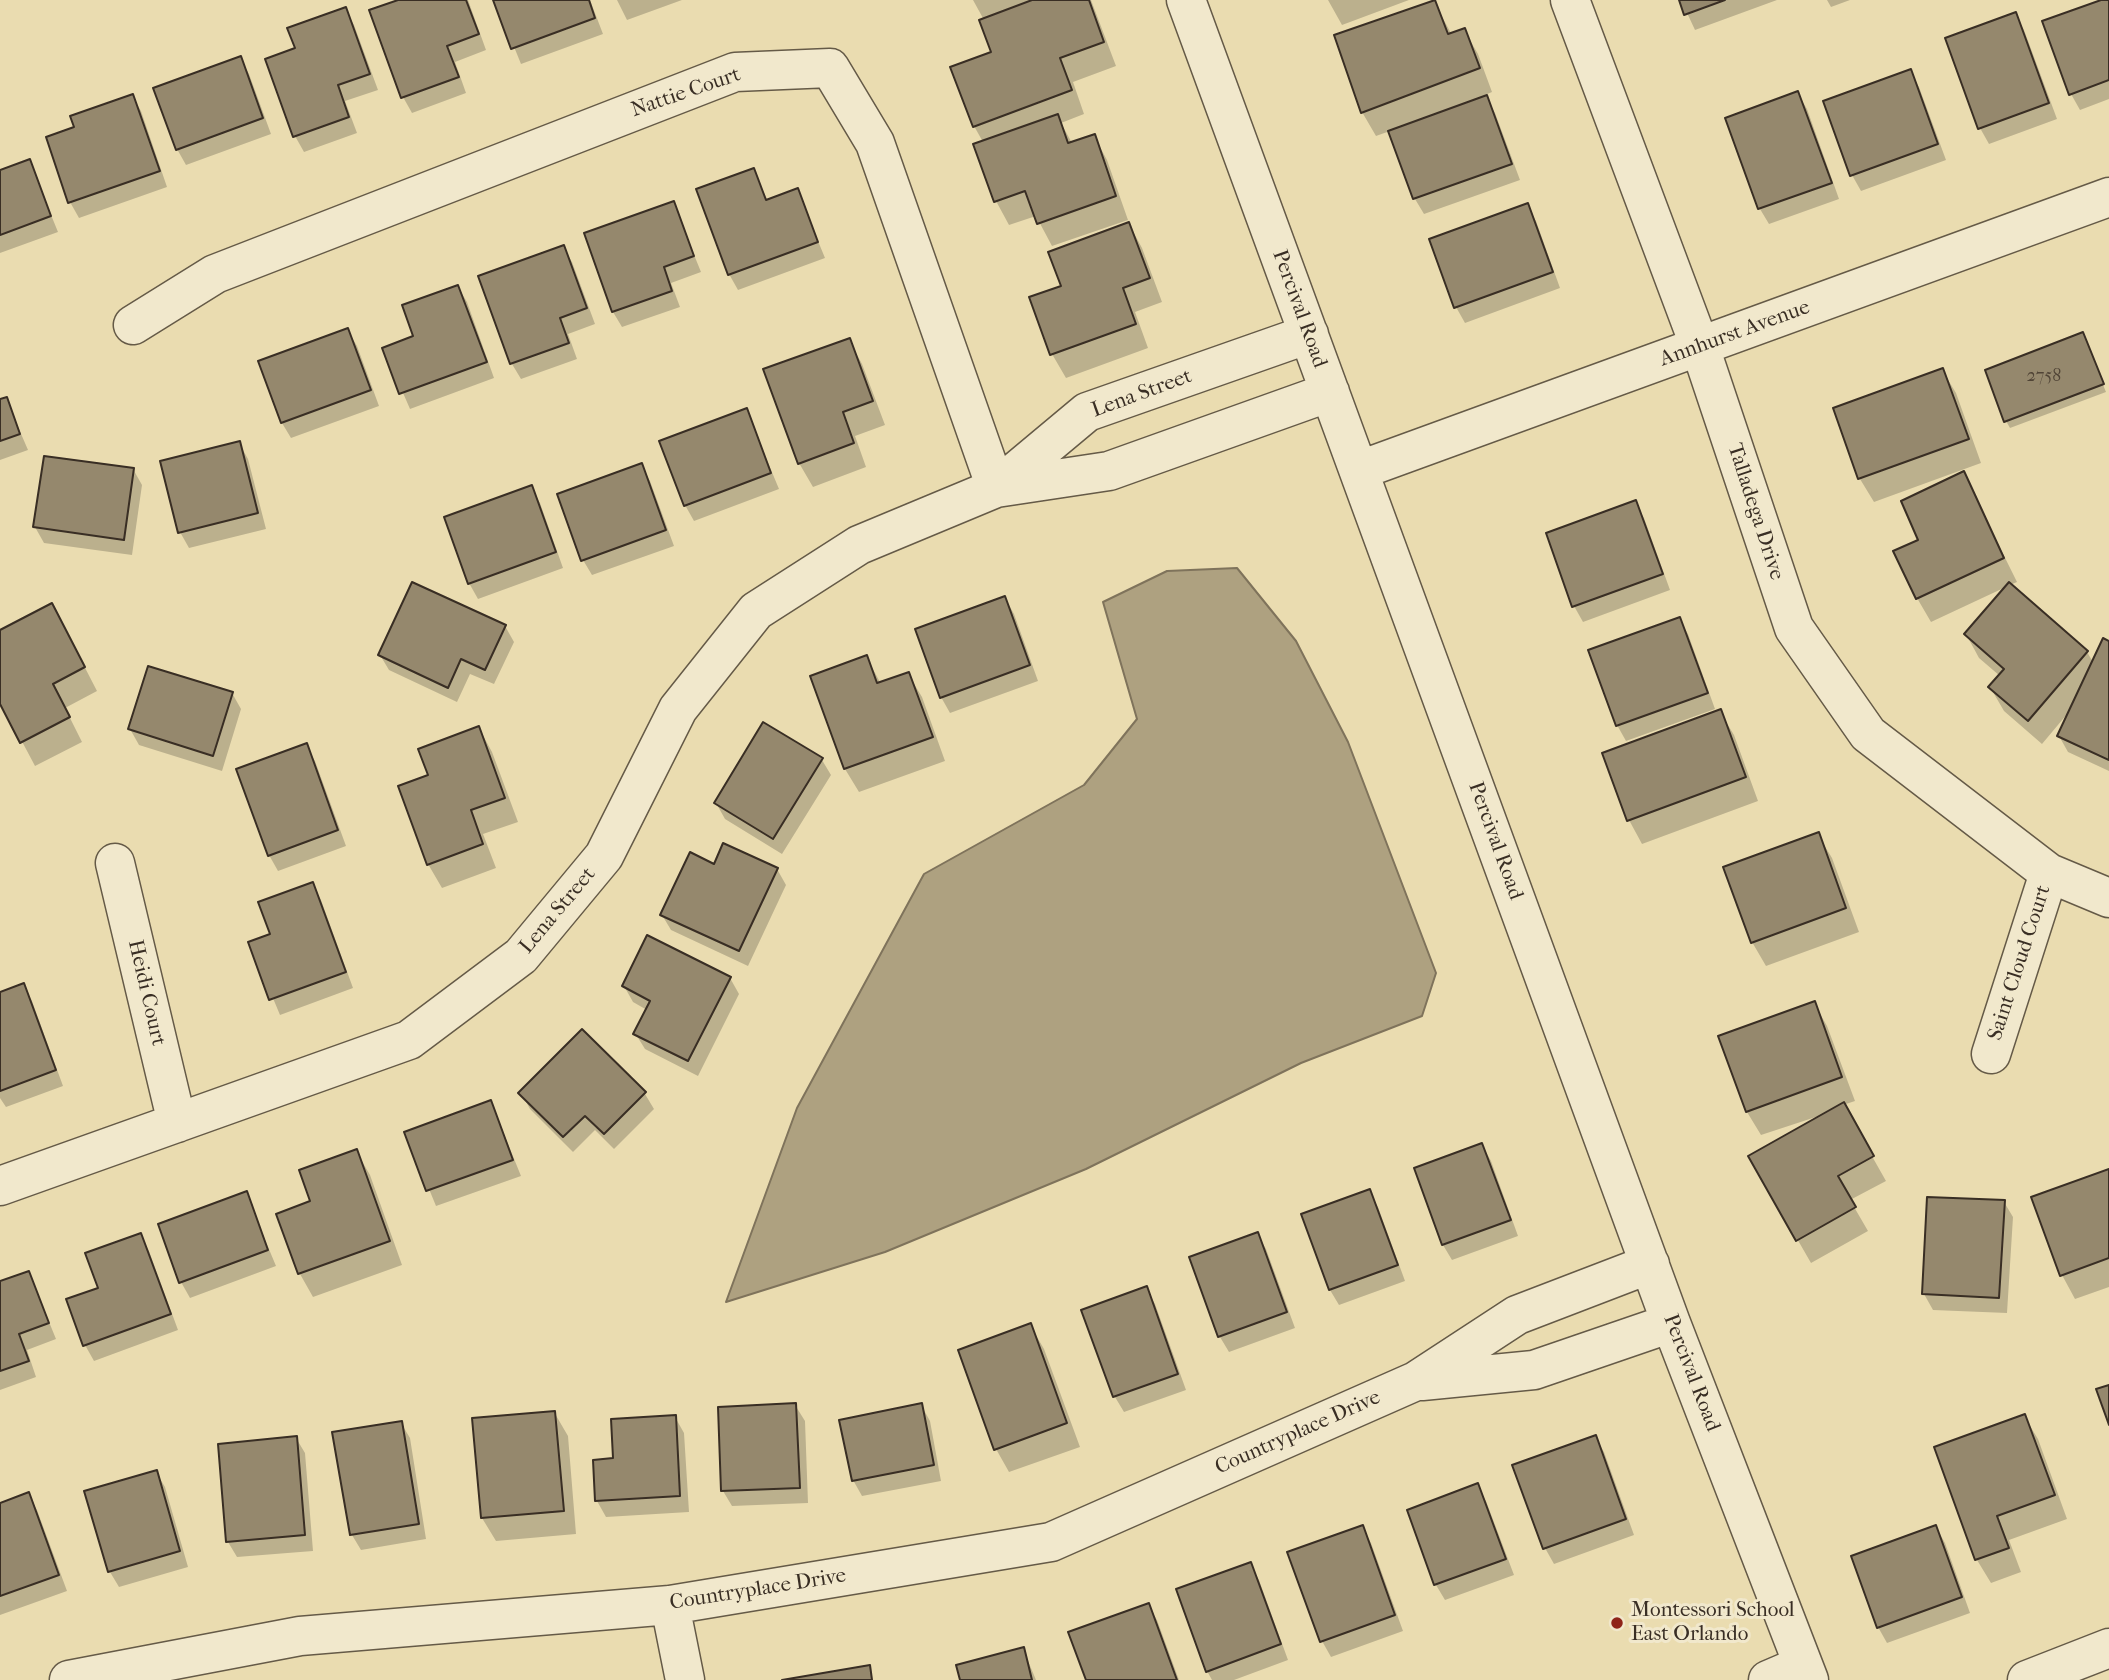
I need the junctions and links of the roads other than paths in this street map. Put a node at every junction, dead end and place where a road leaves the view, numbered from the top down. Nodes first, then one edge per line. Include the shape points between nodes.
1 (1186, 0) edge
2 (1570, 0) edge
3 (2109, 197) edge
4 (133, 325) dead end
5 (1309, 334) junction
6 (1700, 347) junction
7 (1330, 392) junction
8 (1360, 470) junction
9 (996, 488) junction
10 (116, 863) dead end
11 (2049, 873) junction
12 (2109, 898) edge
13 (1991, 1054) dead end
14 (177, 1122) junction
15 (0, 1186) edge
16 (1650, 1264) junction
17 (1671, 1323) junction
18 (1416, 1381) junction
19 (670, 1605) junction
20 (2109, 1648) edge
21 (1806, 1672) edge
22 (69, 1680) edge
23 (685, 1680) edge
24 (1768, 1680) edge
25 (2027, 1680) edge

1 - 5 street, Percival Road
2 - 6 street, Talladega Drive
3 - 6 street, Annhurst Avenue
4 - 9 street, Nattie Court via 215,274 735,72 830,68 875,143
5 - 7 street, Percival Road
5 - 9 street, Lena Street via 1087,412
6 - 8 street, Annhurst Avenue
6 - 11 street, Talladega Drive via 1794,628 1868,734
7 - 8 street, Percival Road
7 - 9 street, Lena Street via 1109,471
8 - 16 street, Percival Road
9 - 14 street, Lena Street via 859,545 756,611 678,709 604,856 521,956 409,1040
10 - 14 street, Heidi Court
11 - 12 street, Talladega Drive
11 - 13 street, Saint Cloud Court
14 - 15 street, Lena Street
16 - 17 street, Percival Road
16 - 18 street, Countryplace Drive via 1517,1315
17 - 18 street, Countryplace Drive via 1534,1370
17 - 21 street, Percival Road
18 - 19 street, Countryplace Drive via 1051,1542
19 - 22 street, Countryplace Drive via 300,1636
19 - 23 street
20 - 25 street
21 - 24 street

